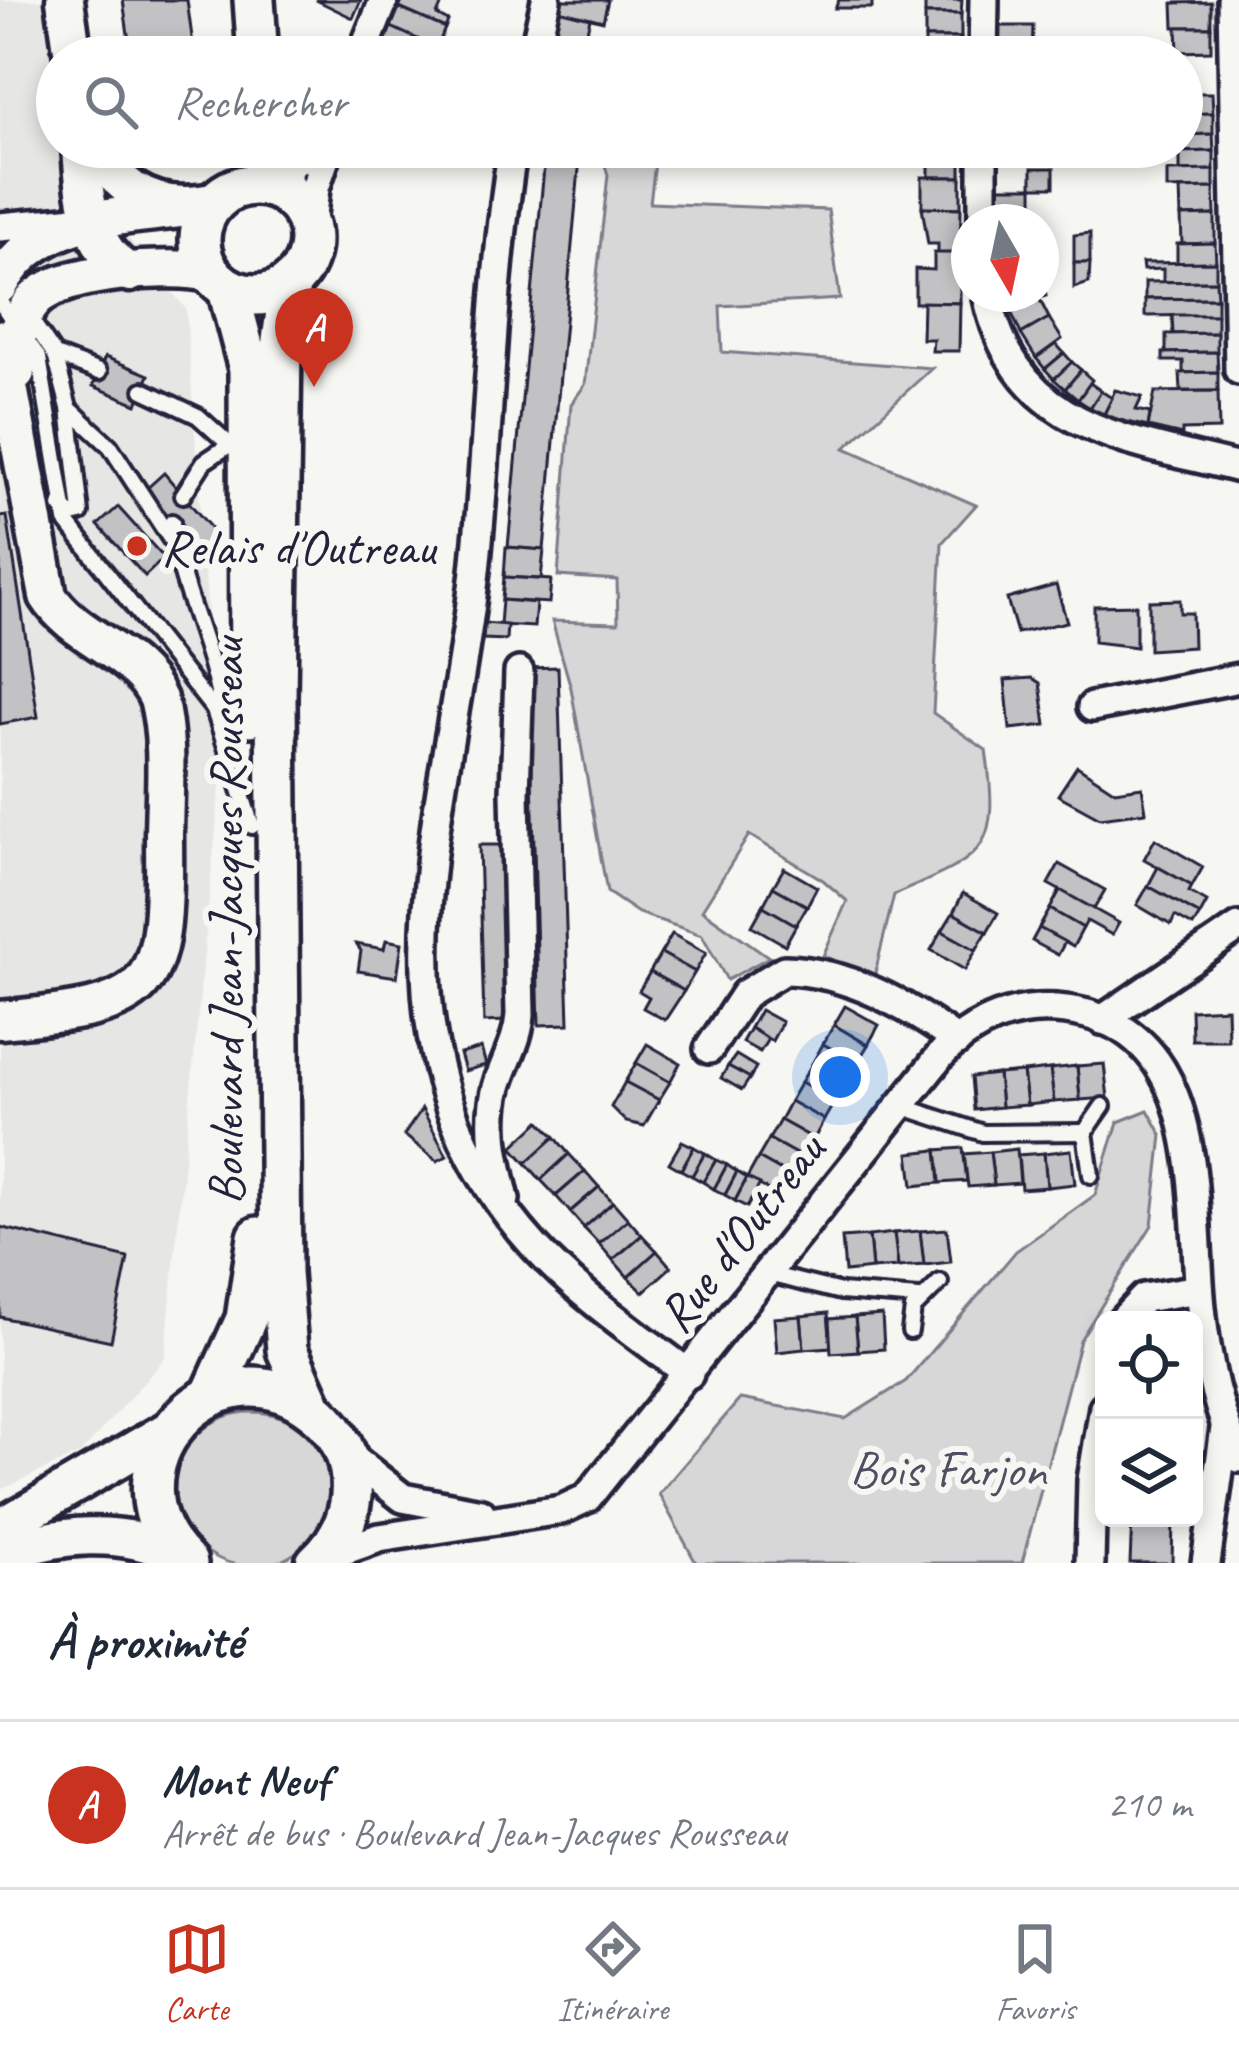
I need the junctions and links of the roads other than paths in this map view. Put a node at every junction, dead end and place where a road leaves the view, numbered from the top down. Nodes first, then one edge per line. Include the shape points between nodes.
1 (65, 0) edge
2 (234, 0) edge
3 (254, 0) edge
4 (384, 0) edge
5 (546, 0) edge
6 (983, 0) edge
7 (1232, 0) edge
8 (70, 36) edge
9 (235, 36) edge
10 (257, 36) edge
11 (369, 36) edge
12 (538, 36) edge
13 (983, 36) edge
14 (84, 168) edge
15 (113, 168) edge
16 (277, 168) edge
17 (321, 168) edge
18 (510, 168) edge
19 (983, 168) edge
20 (244, 187) edge
21 (983, 204) edge
22 (92, 220) junction
23 (0, 227) edge
24 (310, 234) junction
25 (130, 273) junction
26 (86, 279) junction
27 (220, 281) junction
28 (0, 283) edge
29 (290, 283) junction
30 (994, 312) edge
31 (11, 319) edge
32 (56, 355) junction
33 (1239, 370) edge
34 (99, 372) dead end
35 (142, 390) dead end
36 (69, 408) junction
37 (239, 440) junction
38 (1239, 467) edge
39 (183, 495) dead end
40 (60, 506) junction
41 (172, 522) dead end
42 (174, 545) junction
43 (519, 672) dead end
44 (1239, 678) edge
45 (1092, 707) dead end
46 (224, 734) junction
47 (252, 826) junction
48 (1239, 927) edge
49 (0, 1019) edge
50 (1102, 1020) junction
51 (957, 1041) junction
52 (709, 1049) dead end
53 (901, 1106) junction
54 (1103, 1106) dead end
55 (1084, 1132) junction
56 (1090, 1175) dead end
57 (509, 1215) junction
58 (768, 1274) junction
59 (940, 1282) dead end
60 (1199, 1289) junction
61 (920, 1298) junction
62 (1132, 1311) edge
63 (910, 1331) dead end
64 (689, 1374) junction
65 (212, 1396) junction
66 (313, 1409) junction
67 (1102, 1419) edge
68 (172, 1428) junction
69 (1225, 1428) junction
70 (344, 1451) junction
71 (1239, 1457) edge
72 (528, 1514) junction
73 (2, 1545) edge
74 (182, 1558) edge
75 (319, 1561) edge
76 (1090, 1563) edge
77 (1206, 1563) edge

1 - 8 street
2 - 9 main road
3 - 10 main road
4 - 11 street
5 - 12 street
6 - 13 street
7 - 33 street
14 - 22 street
15 - 20 street via 158,204
16 - 20 street
17 - 24 street
18 - 57 street via 491,313 475,569 424,961 426,1014 446,1099 469,1156
19 - 21 street
20 - 22 street
20 - 24 main road
20 - 27 main road via 200,236
22 - 23 street
22 - 25 street via 106,251
22 - 28 street via 33,245
24 - 29 main road via 306,261
25 - 26 street
25 - 27 street via 179,267
26 - 28 street
26 - 31 street via 50,288
27 - 29 main road via 260,296
27 - 37 main road, Boulevard Jean-Jacques Rousseau via 247,350
29 - 66 main road, Boulevard Jean-Jacques Rousseau via 281,348 276,661 281,1274 287,1350
30 - 38 street via 1021,369 1076,422
31 - 32 lane
31 - 40 lane via 39,358
31 - 49 street via 16,412 47,596 140,672 158,699 165,921 152,968 117,1001
32 - 34 lane
32 - 36 lane
35 - 37 lane
36 - 40 lane via 81,512
36 - 42 lane via 110,446
37 - 39 lane via 196,472
37 - 47 main road, Boulevard Jean-Jacques Rousseau
40 - 46 lane via 84,549 193,680
41 - 42 lane
42 - 46 lane via 209,644
43 - 57 street via 520,1015 492,1127
44 - 45 street
46 - 47 lane
47 - 65 main road, Boulevard Jean-Jacques Rousseau via 257,1255 246,1319
48 - 50 street
50 - 51 street, Rue d'Outreau via 1025,1010 984,1022
50 - 60 street via 1152,1055 1179,1102
51 - 52 street via 846,980 784,970 746,994
51 - 53 street, Rue d'Outreau
53 - 55 lane via 983,1133
53 - 58 street, Rue d'Outreau
54 - 55 lane
55 - 56 lane
57 - 64 street via 572,1282
58 - 61 lane via 841,1292
58 - 64 street, Rue d'Outreau
59 - 61 lane
60 - 62 street via 1144,1298
60 - 69 street
61 - 63 lane
64 - 72 street, Rue d'Outreau via 587,1498
65 - 66 main road via 272,1390
65 - 68 main road
66 - 70 main road, Boulevard Jean-Jacques Rousseau
67 - 76 street
68 - 73 street
68 - 74 main road via 152,1488 159,1523
69 - 71 street
69 - 77 street
70 - 72 street, Rue d'Outreau via 403,1498 460,1512
70 - 75 main road via 348,1512
72 - 75 street, Rue d'Outreau via 379,1538
73 - 74 street via 99,1535 148,1542

